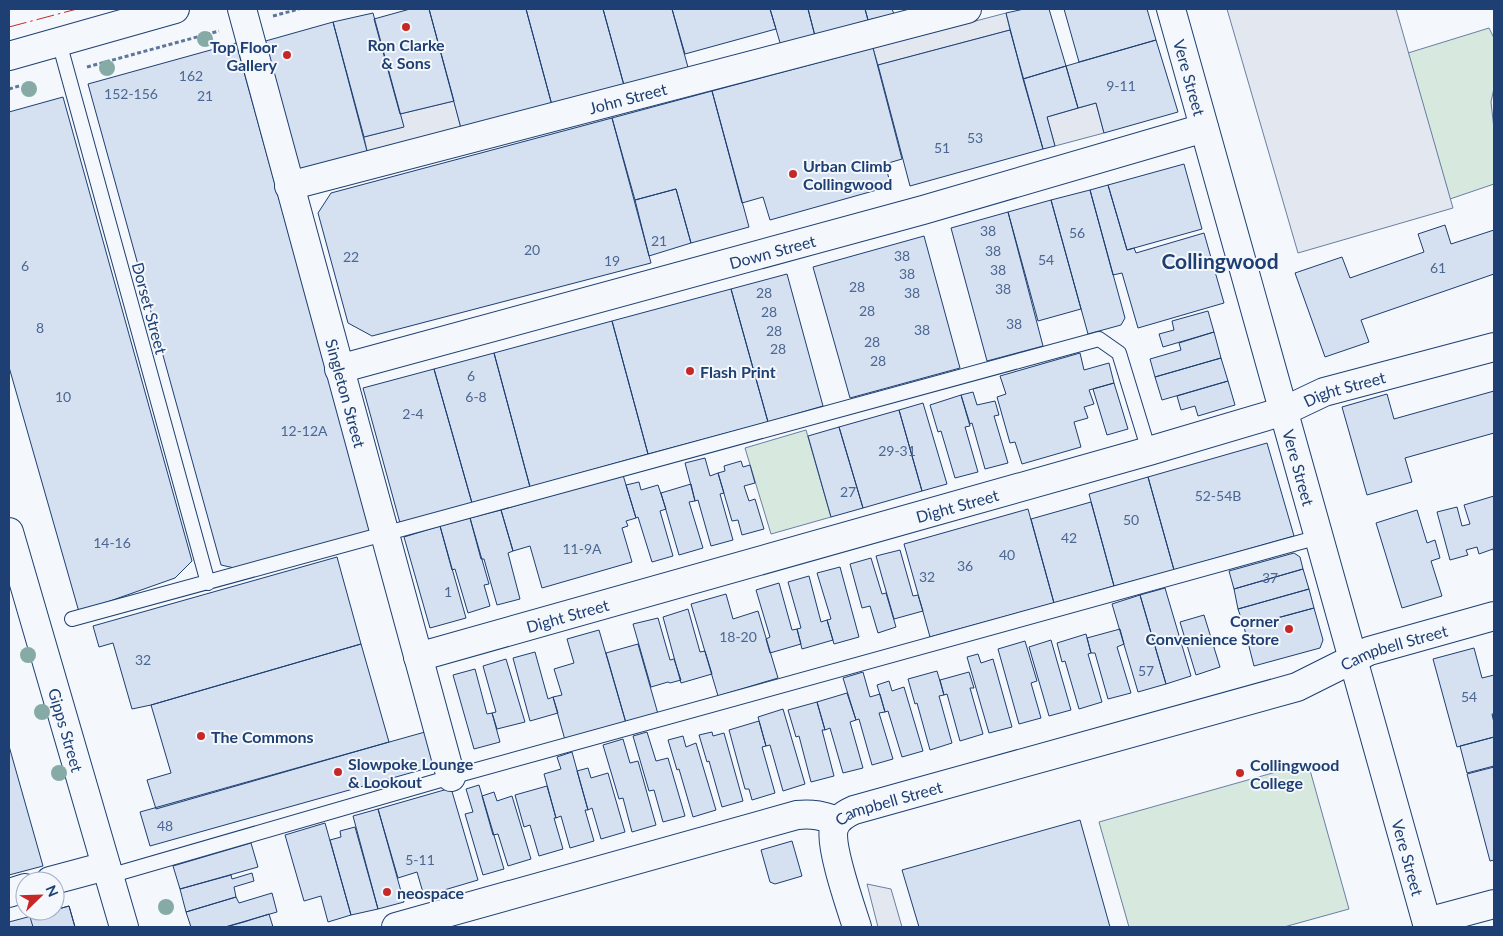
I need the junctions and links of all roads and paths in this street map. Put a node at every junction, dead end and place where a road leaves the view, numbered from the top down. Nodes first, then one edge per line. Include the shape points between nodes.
1 (175, 9) edge
2 (299, 9) edge
3 (966, 9) edge
4 (1171, 9) edge
5 (243, 16) edge
6 (59, 42) junction
7 (9, 56) edge
8 (67, 73) junction
9 (9, 89) edge
10 (1204, 128) junction
11 (289, 186) junction
12 (1494, 347) edge
13 (339, 369) junction
14 (1284, 411) junction
15 (1149, 451) junction
16 (9, 532) edge
17 (385, 535) junction
18 (1319, 537) junction
19 (15, 576) edge
20 (208, 583) junction
21 (1494, 616) edge
22 (72, 619) dead end
23 (418, 657) junction
24 (1357, 671) junction
25 (451, 777) junction
26 (837, 821) junction
27 (107, 871) junction
28 (65, 878) edge
29 (1494, 904) edge
30 (1428, 925) edge
31 (124, 927) edge
32 (396, 927) edge
33 (857, 927) edge

1 - 6 street
2 - 5 path
3 - 11 street, John Street
4 - 10 street, Vere Street
5 - 8 path
5 - 11 street, Singleton Street
6 - 7 street
6 - 8 lane, Dorset Street
8 - 9 path
8 - 20 lane, Dorset Street
10 - 13 street, Down Street via 914,213
10 - 14 street, Vere Street
11 - 13 street, Singleton Street
12 - 14 street, Dight Street via 1324,392
13 - 17 street, Singleton Street
14 - 15 street, Dight Street
14 - 18 street, Vere Street
15 - 17 lane via 1119,353 1099,339
15 - 23 street, Dight Street
16 - 19 street, Gipps Street
17 - 20 lane
17 - 23 street, Singleton Street
18 - 24 street, Vere Street
18 - 25 lane
19 - 27 street, Gipps Street
20 - 22 lane
21 - 24 street, Campbell Street via 1369,651
23 - 25 street, Singleton Street
24 - 26 street, Campbell Street via 854,810
24 - 30 street, Vere Street
25 - 27 lane
26 - 32 street, Campbell Street via 810,813 797,815
26 - 33 street via 833,830 835,851
27 - 28 street
27 - 31 street, Gipps Street
29 - 30 street

